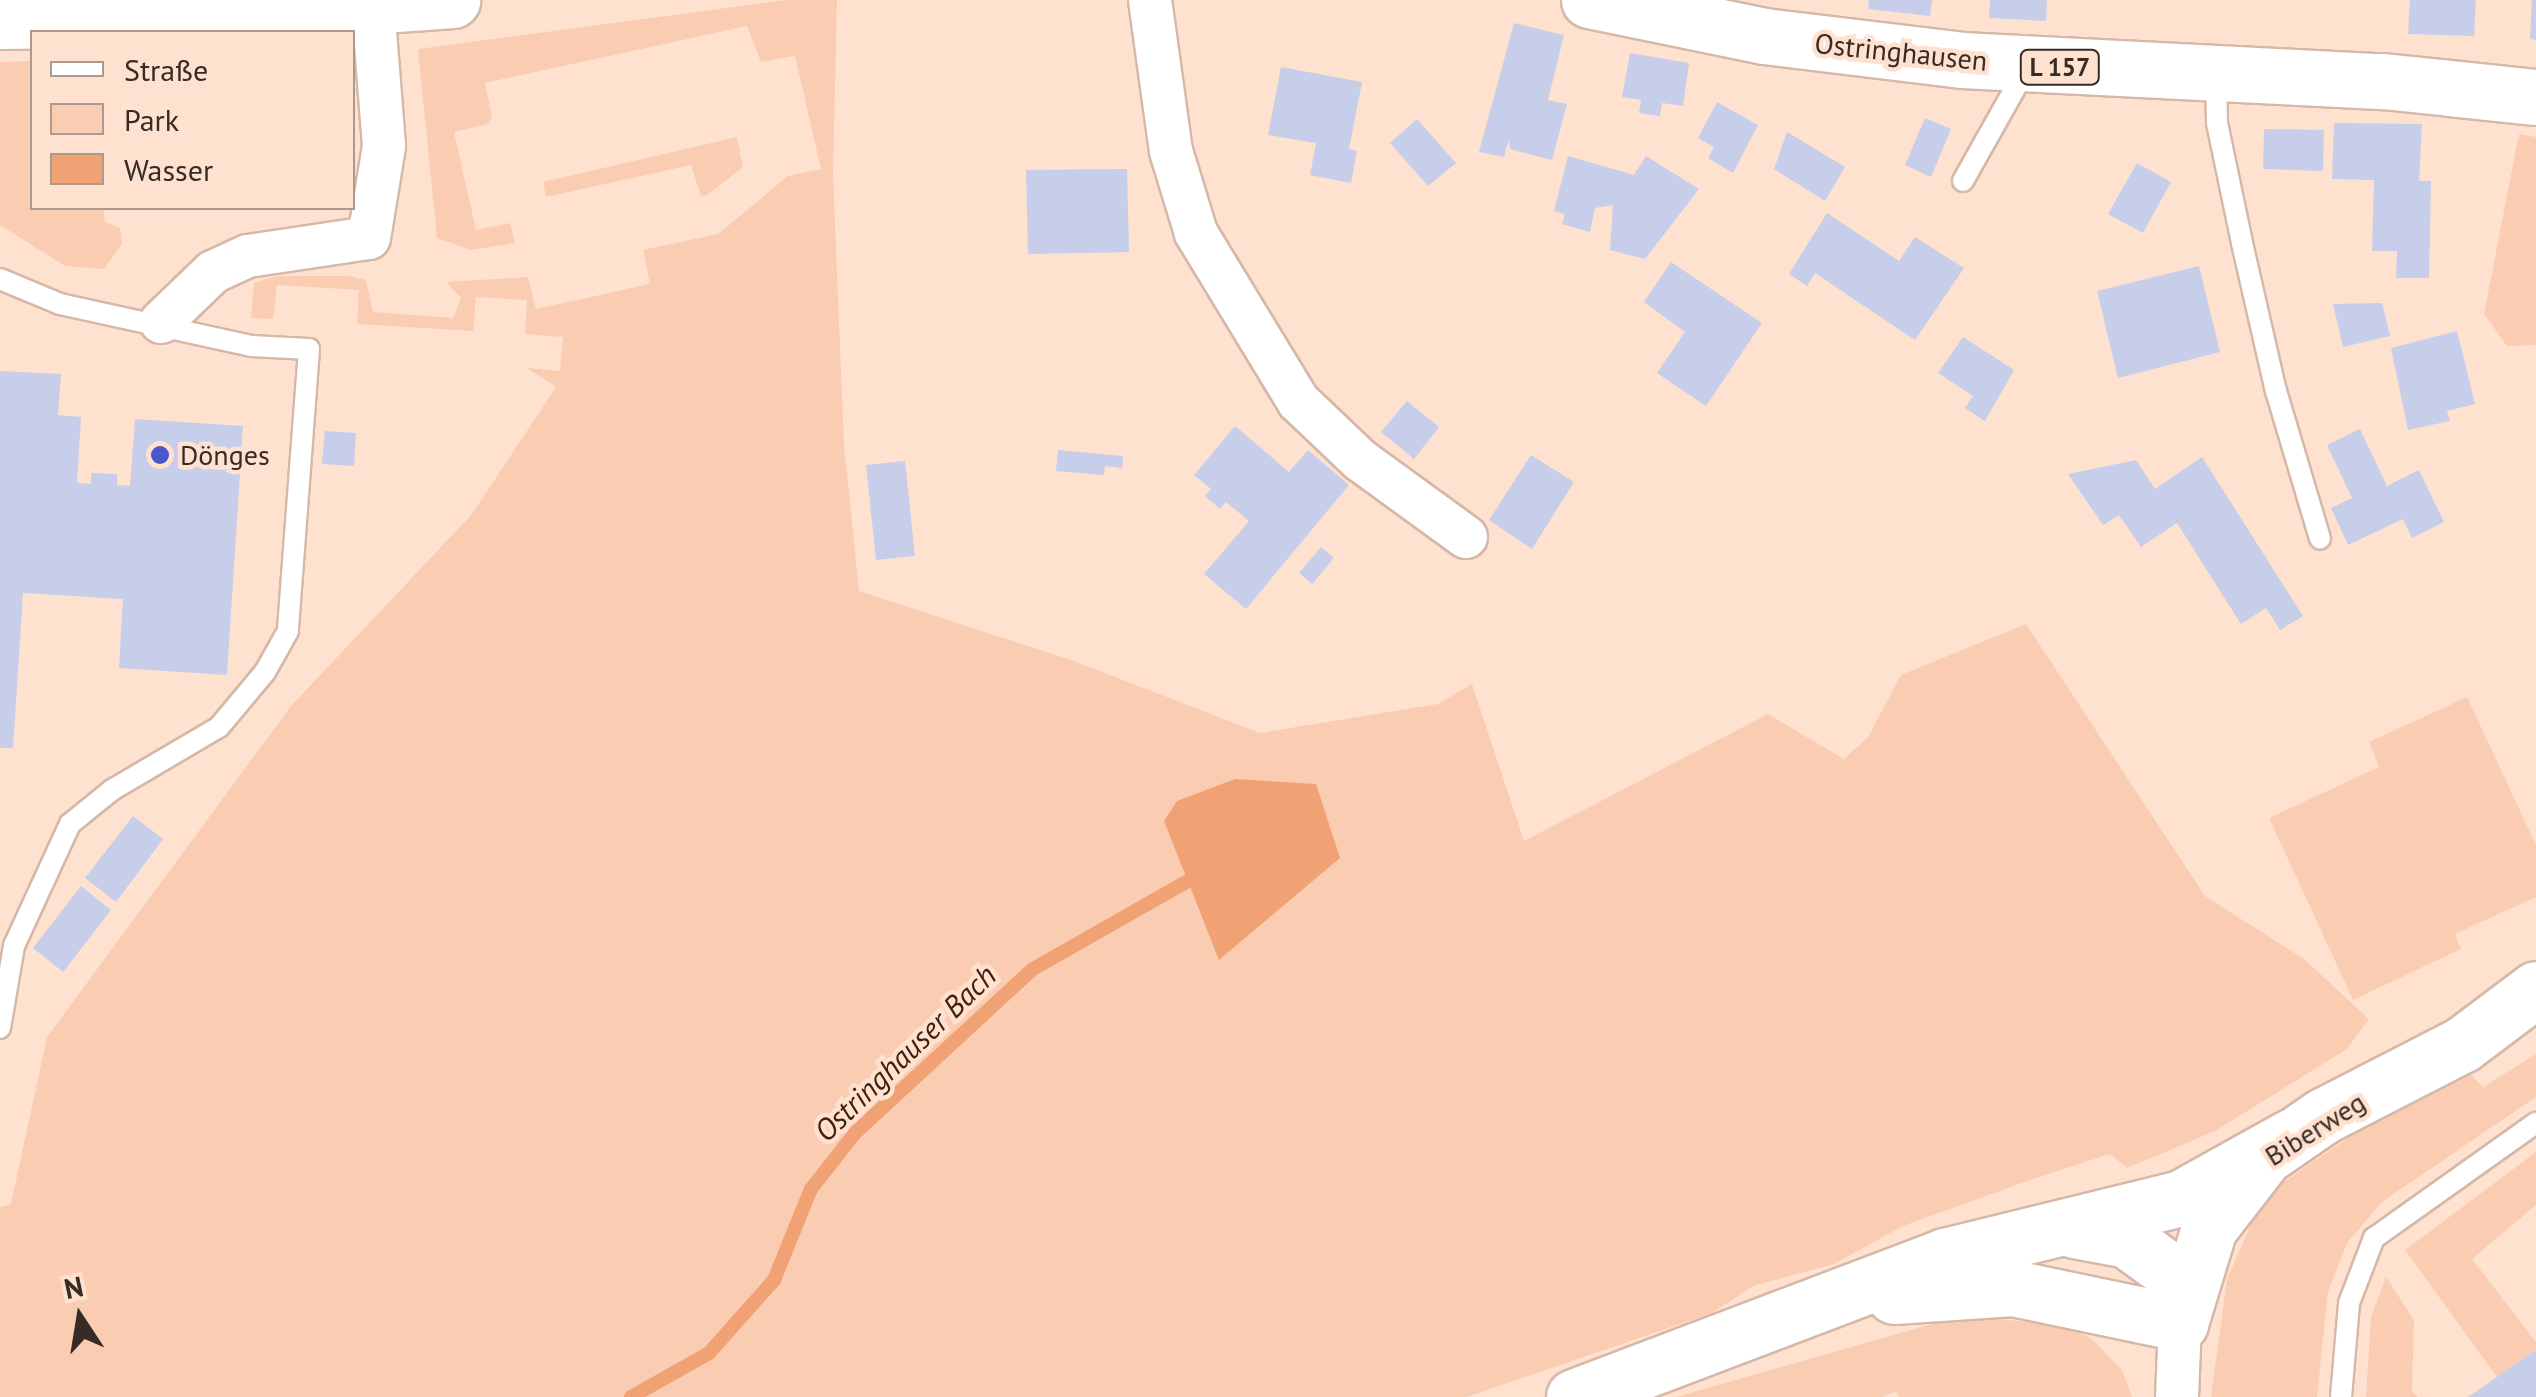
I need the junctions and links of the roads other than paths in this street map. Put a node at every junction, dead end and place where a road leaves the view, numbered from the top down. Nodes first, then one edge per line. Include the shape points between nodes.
1 (452, 0) edge
2 (1150, 0) edge
3 (1589, 0) edge
4 (374, 7) junction
5 (0, 21) edge
6 (2028, 65) junction
7 (2216, 74) junction
8 (2536, 97) edge
9 (1963, 180) dead end
10 (0, 279) edge
11 (160, 322) junction
12 (1466, 537) dead end
13 (2320, 540) dead end
14 (2536, 990) edge
15 (0, 1028) edge
16 (2536, 1123) edge
17 (2289, 1138) junction
18 (2061, 1228) junction
19 (2184, 1304) junction
20 (1793, 1316) junction
21 (1574, 1397) edge
22 (2177, 1397) edge
23 (2341, 1397) edge

1 - 4 main road
2 - 12 street via 1179,192 1269,358 1298,401 1360,460
3 - 6 main road, Ostringhausen / L 157 via 1764,36
4 - 5 main road
4 - 11 street via 384,146 368,238 248,256 213,272
6 - 7 main road, Ostringhausen / L 157
6 - 9 lane
7 - 8 main road, Ostringhausen / L 157
7 - 13 lane via 2217,123 2242,243
10 - 11 lane via 60,304
11 - 15 lane via 252,346 309,349 288,631 265,672 219,727 112,790 70,824 14,946
14 - 17 main road, Biberweg via 2463,1044
16 - 23 lane via 2374,1238 2349,1303
17 - 18 main road via 2181,1198
17 - 19 main road, Biberweg via 2224,1202
18 - 19 main road via 2127,1240
18 - 20 main road via 1945,1256
19 - 20 main road via 2013,1288 1886,1296
19 - 22 street, Biberweg
20 - 21 main road

